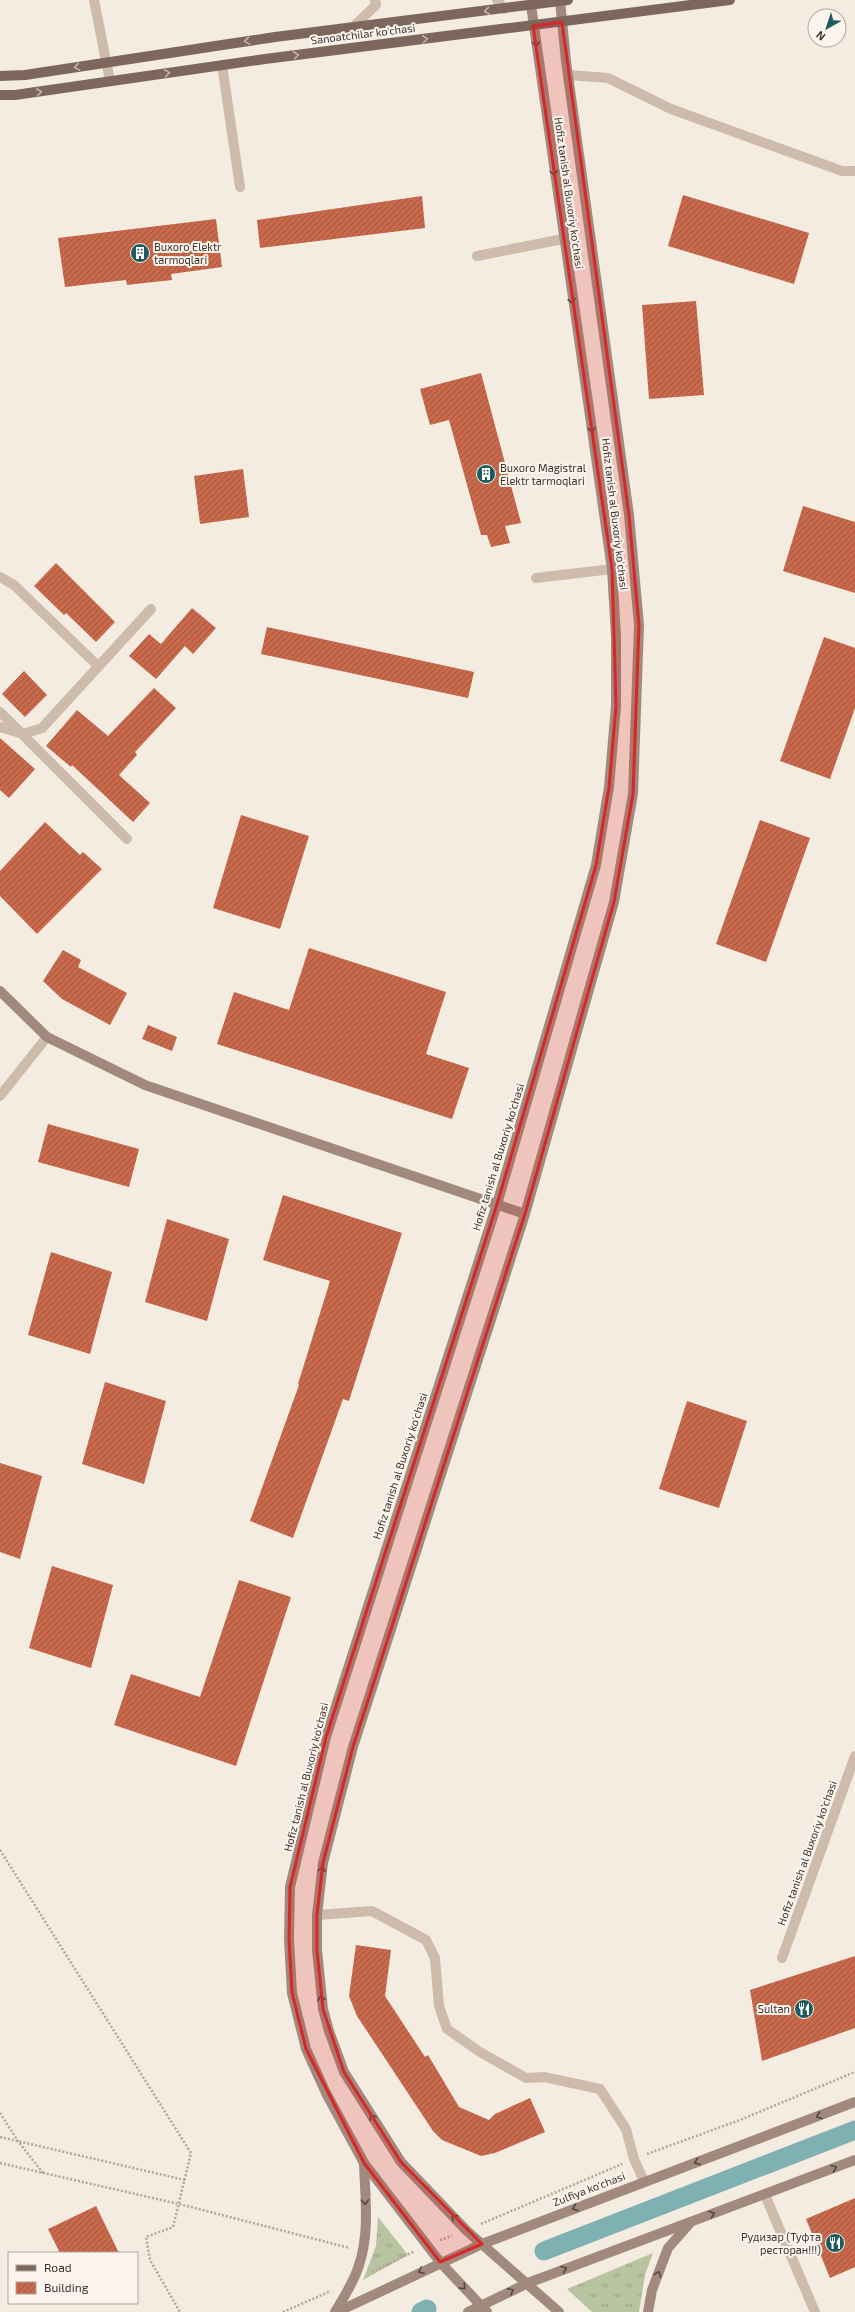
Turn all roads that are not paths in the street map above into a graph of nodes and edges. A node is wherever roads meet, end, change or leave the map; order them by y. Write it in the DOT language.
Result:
graph roads {
  1 [pos="94,0"];
  2 [pos="497,0"];
  3 [pos="564,0"];
  4 [pos="730,0"];
  5 [pos="377,2"];
  6 [pos="531,5"];
  7 [pos="504,9"];
  8 [pos="562,22"];
  9 [pos="533,26"];
  10 [pos="353,27"];
  11 [pos="105,63"];
  12 [pos="222,65"];
  13 [pos="568,75"];
  14 [pos="0,76"];
  15 [pos="110,81"];
  16 [pos="0,94"];
  17 [pos="855,171"];
  18 [pos="240,187"];
  19 [pos="563,239"];
  20 [pos="477,256"];
  21 [pos="612,569"];
  22 [pos="0,577"];
  23 [pos="536,578"];
  24 [pos="150,609"];
  25 [pos="98,666"];
  26 [pos="0,712"];
  27 [pos="0,727"];
  28 [pos="23,734"];
  29 [pos="127,839"];
  30 [pos="0,991"];
  31 [pos="47,1037"];
  32 [pos="0,1096"];
  33 [pos="497,1204"];
  34 [pos="525,1214"];
  35 [pos="855,1756"];
  36 [pos="317,1915"];
  37 [pos="782,1958"];
  38 [pos="855,2102"];
  39 [pos="855,2160"];
  40 [pos="364,2163"];
  41 [pos="644,2181"];
  42 [pos="765,2195"];
  43 [pos="692,2221"];
  44 [pos="482,2244"];
  45 [pos="440,2262"];
  46 [pos="528,2283"];
  47 [pos="484,2309"];
  48 [pos="336,2312"];
  49 [pos="468,2312"];
  50 [pos="559,2312"];
  51 [pos="648,2312"];
  52 [pos="815,2312"];
  1 -- 11 [label="street"];
  2 -- 7 [label="street"];
  3 -- 6 [label="main road, Sanoatchilar ko'chasi"];
  3 -- 8 [label="main road, Hofiz tanish al Buxoriy ko'chasi"];
  4 -- 8 [label="main road, Sanoatchilar ko'chasi"];
  5 -- 10 [label="street"];
  6 -- 7 [label="main road, Sanoatchilar ko'chasi"];
  6 -- 9 [label="main road, Hofiz tanish al Buxoriy ko'chasi"];
  7 -- 10 [label="main road, Sanoatchilar ko'chasi, one-way"];
  8 -- 9 [label="main road, Sanoatchilar ko'chasi"];
  8 -- 13 [label="main road, Hofiz tanish al Buxoriy ko'chasi"];
  12 -- 9 [label="main road, Sanoatchilar ko'chasi, one-way"];
  9 -- 19 [label="main road, Hofiz tanish al Buxoriy ko'chasi, one-way"];
  10 -- 11 [label="main road, Sanoatchilar ko'chasi, one-way"];
  11 -- 14 [label="main road, Sanoatchilar ko'chasi, one-way"];
  11 -- 15 [label="street"];
  15 -- 12 [label="main road, Sanoatchilar ko'chasi, one-way"];
  12 -- 18 [label="street"];
  13 -- 17 [label="street"];
  13 -- 34 [label="main road, Hofiz tanish al Buxoriy ko'chasi"];
  16 -- 15 [label="main road, Sanoatchilar ko'chasi, one-way"];
  19 -- 20 [label="street"];
  19 -- 21 [label="main road, Hofiz tanish al Buxoriy ko'chasi, one-way"];
  21 -- 23 [label="street"];
  21 -- 33 [label="main road, Hofiz tanish al Buxoriy ko'chasi"];
  22 -- 25 [label="street"];
  24 -- 25 [label="street"];
  25 -- 28 [label="street"];
  26 -- 28 [label="street"];
  27 -- 28 [label="street"];
  28 -- 29 [label="street"];
  30 -- 31 [label="main road"];
  31 -- 32 [label="street"];
  31 -- 33 [label="main road"];
  33 -- 34 [label="main road"];
  33 -- 40 [label="main road, Hofiz tanish al Buxoriy ko'chasi"];
  36 -- 34 [label="main road, Hofiz tanish al Buxoriy ko'chasi, one-way"];
  35 -- 37 [label="street, Hofiz tanish al Buxoriy ko'chasi"];
  36 -- 41 [label="street"];
  44 -- 36 [label="main road, Hofiz tanish al Buxoriy ko'chasi, one-way"];
  38 -- 41 [label="main road, Zulfiya ko'chasi, one-way"];
  42 -- 39 [label="main road, one-way"];
  40 -- 45 [label="main road, Hofiz tanish al Buxoriy ko'chasi"];
  40 -- 48 [label="main road, one-way"];
  41 -- 44 [label="main road, Zulfiya ko'chasi, one-way"];
  43 -- 42 [label="main road, one-way"];
  42 -- 52 [label="street"];
  46 -- 43 [label="main road, one-way"];
  51 -- 43 [label="main road, one-way"];
  44 -- 45 [label="main road, Zulfiya ko'chasi"];
  44 -- 46 [label="main road, Hofiz tanish al Buxoriy ko'chasi"];
  45 -- 47 [label="main road, Hofiz tanish al Buxoriy ko'chasi, one-way"];
  45 -- 48 [label="main road, Zulfiya ko'chasi, one-way"];
  47 -- 46 [label="main road, one-way"];
  46 -- 50 [label="main road, Hofiz tanish al Buxoriy ko'chasi"];
  47 -- 49 [label="main road"];
}
